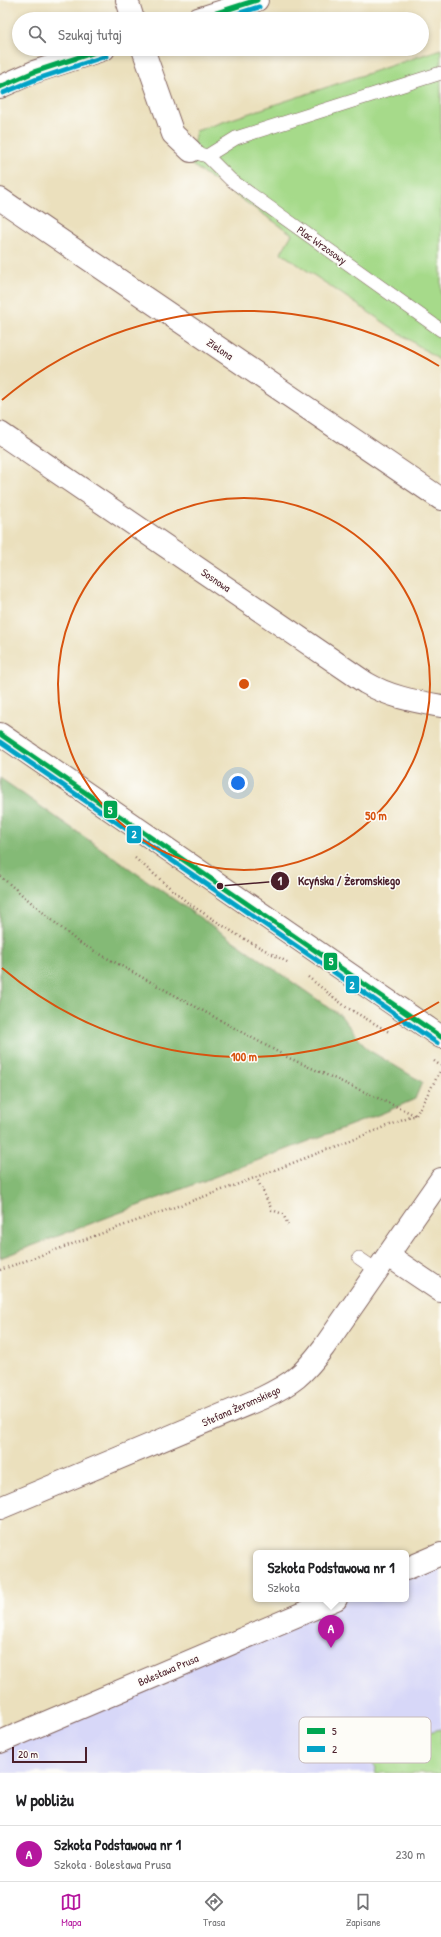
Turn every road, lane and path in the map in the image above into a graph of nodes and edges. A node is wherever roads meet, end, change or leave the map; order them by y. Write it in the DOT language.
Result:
graph roads {
  1 [pos="127,0"];
  2 [pos="257,0"];
  3 [pos="131,12"];
  4 [pos="220,12"];
  5 [pos="83,56"];
  6 [pos="145,56"];
  7 [pos="441,74"];
  8 [pos="0,87"];
  9 [pos="199,153"];
  10 [pos="0,199"];
  11 [pos="441,330"];
  12 [pos="0,433"];
  13 [pos="441,499"];
  14 [pos="441,706"];
  15 [pos="0,734"];
  16 [pos="132,855"];
  17 [pos="0,876"];
  18 [pos="295,967"];
  19 [pos="305,974"];
  20 [pos="395,1035"];
  21 [pos="441,1037"];
  22 [pos="430,1058"];
  23 [pos="441,1066"];
  24 [pos="441,1070"];
  25 [pos="416,1115"];
  26 [pos="256,1177"];
  27 [pos="441,1179"];
  28 [pos="288,1225"];
  29 [pos="359,1258"];
  30 [pos="383,1264"];
  31 [pos="0,1270"];
  32 [pos="441,1291"];
  33 [pos="0,1508"];
  34 [pos="441,1554"];
  35 [pos="409,1568"];
  36 [pos="329,1602"];
  37 [pos="0,1742"];
  1 -- 3 [label="street"];
  2 -- 4 [label="street"];
  5 -- 8 [label="street"];
  6 -- 9 [label="street"];
  7 -- 9 [label="lane"];
  9 -- 11 [label="lane, Plac Wrzosowy"];
  10 -- 13 [label="street, Zielona"];
  12 -- 14 [label="street, Sosnowa"];
  15 -- 21 [label="street"];
  16 -- 18 [label="path"];
  17 -- 25 [label="path"];
  19 -- 20 [label="path"];
  22 -- 23 [label="path"];
  24 -- 25 [label="path"];
  25 -- 26 [label="path"];
  26 -- 28 [label="path"];
  26 -- 31 [label="path"];
  27 -- 30 [label="street, Stefana Żeromskiego"];
  29 -- 30 [label="lane"];
  30 -- 32 [label="street"];
  30 -- 33 [label="street, Stefana Żeromskiego"];
  34 -- 35 [label="street"];
  36 -- 37 [label="street, Bolesława Prusa"];
}
